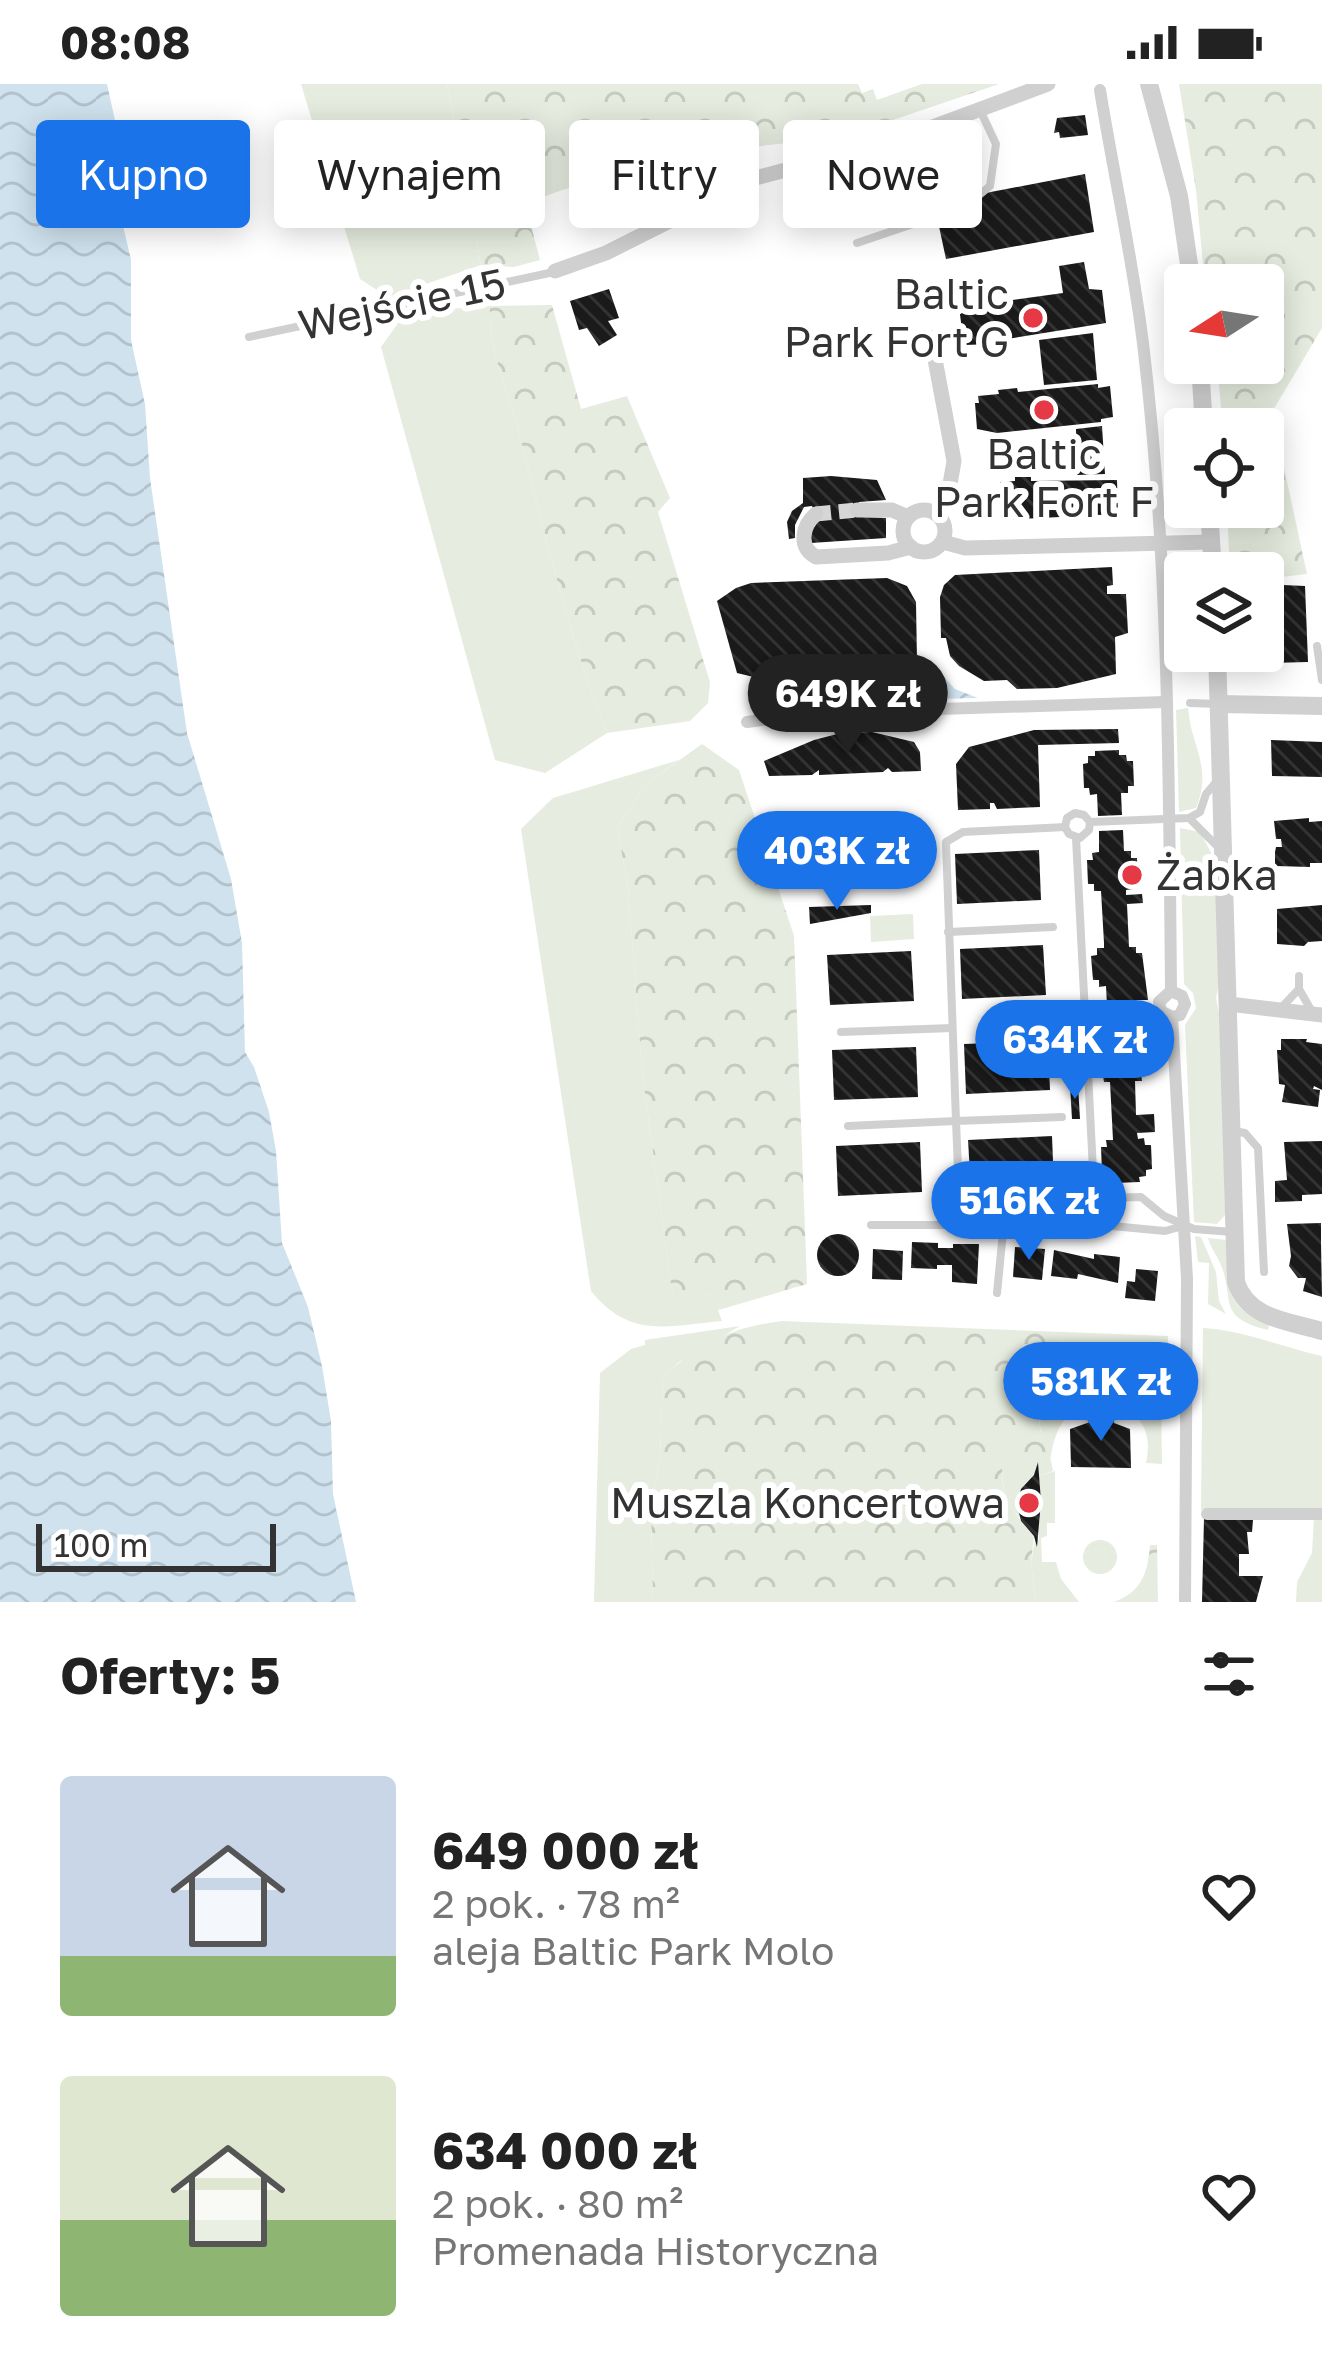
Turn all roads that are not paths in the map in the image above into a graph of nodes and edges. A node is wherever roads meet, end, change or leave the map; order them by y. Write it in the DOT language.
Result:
graph roads {
  1 [pos="1048,84"];
  2 [pos="1149,84"];
  3 [pos="1100,90"];
  4 [pos="980,109"];
  5 [pos="857,243"];
  6 [pos="1189,264"];
  7 [pos="555,271"];
  8 [pos="249,337"];
  9 [pos="932,338"];
  10 [pos="857,509"];
  11 [pos="935,513"];
  12 [pos="816,514"];
  13 [pos="908,518"];
  14 [pos="1210,528"];
  15 [pos="943,542"];
  16 [pos="1211,542"];
  17 [pos="1158,543"];
  18 [pos="911,547"];
  19 [pos="1212,552"];
  20 [pos="1317,646"];
  21 [pos="1218,672"];
  22 [pos="1322,680"];
  23 [pos="1165,702"];
  24 [pos="1190,703"];
  25 [pos="1219,704"];
  26 [pos="1322,706"];
  27 [pos="747,722"];
  28 [pos="1220,778"];
  29 [pos="1189,818"];
  30 [pos="1169,819"];
  31 [pos="1090,822"];
  32 [pos="1065,827"];
  33 [pos="1076,838"];
  34 [pos="1223,851"];
  35 [pos="1053,927"];
  36 [pos="947,932"];
  37 [pos="1299,976"];
  38 [pos="1299,989"];
  39 [pos="1229,1004"];
  40 [pos="1280,1009"];
  41 [pos="1318,1014"];
  42 [pos="952,1028"];
  43 [pos="841,1032"];
  44 [pos="1062,1117"];
  45 [pos="956,1121"];
  46 [pos="848,1126"];
  47 [pos="1232,1131"];
  48 [pos="959,1193"];
  49 [pos="1004,1222"];
  50 [pos="1235,1224"];
  51 [pos="872,1225"];
  52 [pos="1185,1226"];
  53 [pos="1262,1227"];
  54 [pos="1264,1272"];
  55 [pos="997,1294"];
  56 [pos="1322,1330"];
  57 [pos="1207,1514"];
  58 [pos="1322,1514"];
  59 [pos="1185,1602"];
  1 -- 4 [label="street"];
  2 -- 6 [label="street"];
  3 -- 17 [label="street"];
  4 -- 5 [label="lane"];
  4 -- 7 [label="street"];
  7 -- 8 [label="lane, Wejście 15"];
  9 -- 11 [label="street"];
  10 -- 13 [label="street"];
  11 -- 13 [label="street"];
  11 -- 15 [label="street"];
  12 -- 18 [label="street"];
  13 -- 18 [label="street"];
  14 -- 16 [label="street"];
  15 -- 17 [label="street"];
  15 -- 18 [label="street"];
  16 -- 17 [label="street"];
  16 -- 19 [label="street"];
  17 -- 23 [label="street"];
  20 -- 22 [label="lane"];
  21 -- 25 [label="street"];
  23 -- 27 [label="street"];
  23 -- 30 [label="street"];
  24 -- 25 [label="lane"];
  25 -- 26 [label="street"];
  25 -- 28 [label="street"];
  28 -- 29 [label="lane"];
  28 -- 34 [label="street"];
  29 -- 30 [label="lane"];
  29 -- 34 [label="lane"];
  30 -- 31 [label="lane"];
  30 -- 52 [label="street"];
  31 -- 32 [label="lane"];
  31 -- 33 [label="lane"];
  32 -- 33 [label="lane"];
  32 -- 36 [label="lane"];
  33 -- 52 [label="lane"];
  34 -- 39 [label="street"];
  35 -- 36 [label="lane"];
  36 -- 42 [label="lane"];
  37 -- 38 [label="lane"];
  38 -- 40 [label="lane"];
  38 -- 41 [label="lane"];
  39 -- 40 [label="street"];
  39 -- 47 [label="street"];
  40 -- 41 [label="street"];
  42 -- 43 [label="lane"];
  42 -- 45 [label="lane"];
  44 -- 45 [label="lane"];
  45 -- 46 [label="lane"];
  45 -- 48 [label="lane"];
  47 -- 50 [label="street"];
  47 -- 53 [label="lane"];
  49 -- 51 [label="lane"];
  49 -- 52 [label="lane"];
  49 -- 55 [label="lane"];
  50 -- 52 [label="lane"];
  50 -- 53 [label="lane"];
  50 -- 56 [label="street"];
  52 -- 59 [label="street"];
  53 -- 54 [label="lane"];
  57 -- 58 [label="street"];
}
